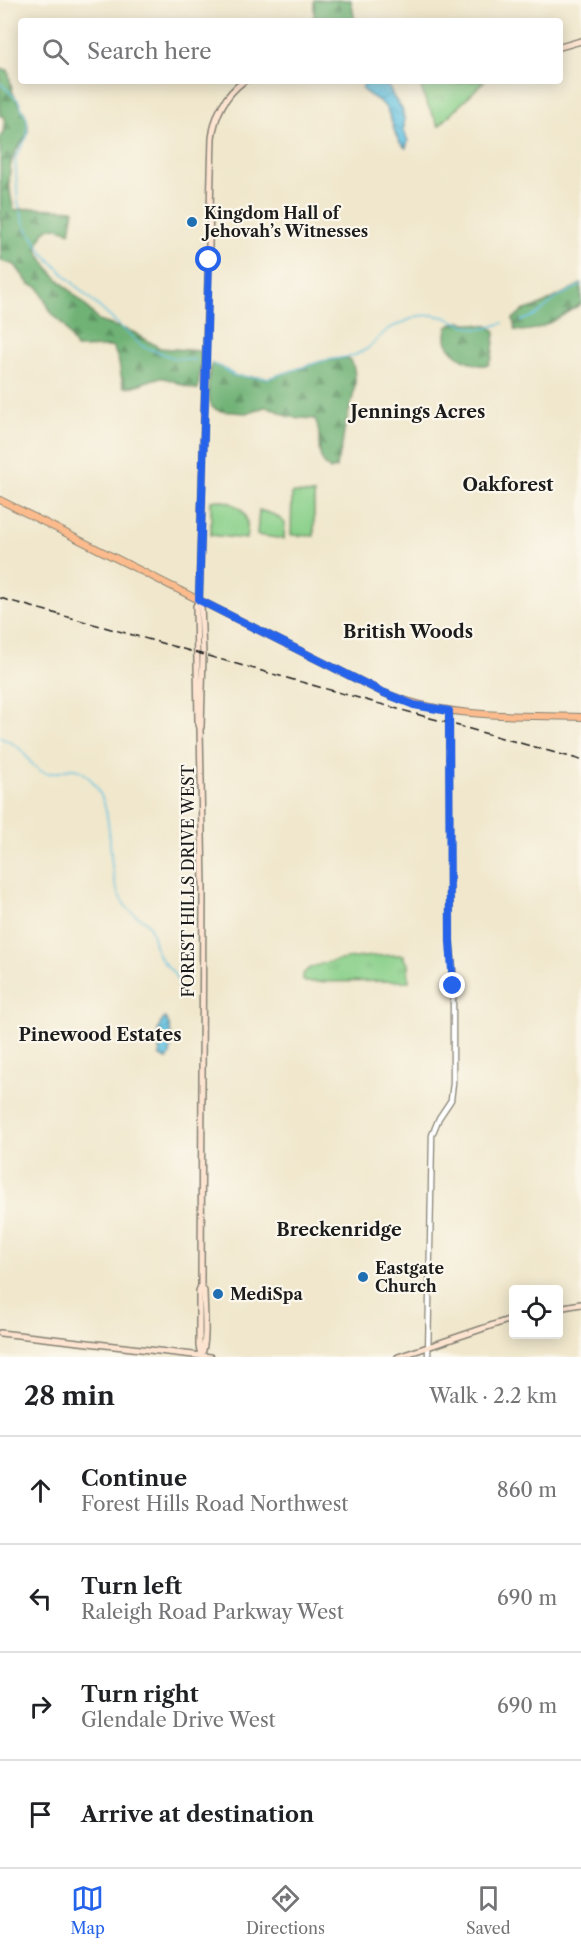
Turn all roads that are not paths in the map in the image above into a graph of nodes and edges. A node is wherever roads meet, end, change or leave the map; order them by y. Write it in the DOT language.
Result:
graph roads {
  1 [pos="581,41"];
  2 [pos="563,46"];
  3 [pos="240,84"];
  4 [pos="0,500"];
  5 [pos="199,600"];
  6 [pos="449,711"];
  7 [pos="581,717"];
  8 [pos="581,1304"];
  9 [pos="563,1307"];
  10 [pos="509,1319"];
  11 [pos="0,1333"];
  12 [pos="428,1347"];
  13 [pos="201,1357"];
  14 [pos="211,1357"];
  15 [pos="398,1357"];
  16 [pos="428,1357"];
  1 -- 2 [label="main road"];
  3 -- 5 [label="main road, FOREST HILLS DRIVE WEST"];
  4 -- 5 [label="main road"];
  5 -- 6 [label="main road"];
  5 -- 13 [label="main road, FOREST HILLS DRIVE WEST"];
  6 -- 7 [label="main road"];
  6 -- 12 [label="street"];
  8 -- 9 [label="main road"];
  10 -- 12 [label="main road"];
  11 -- 13 [label="main road"];
  12 -- 15 [label="main road"];
  12 -- 16 [label="street"];
  13 -- 14 [label="main road"];
}
